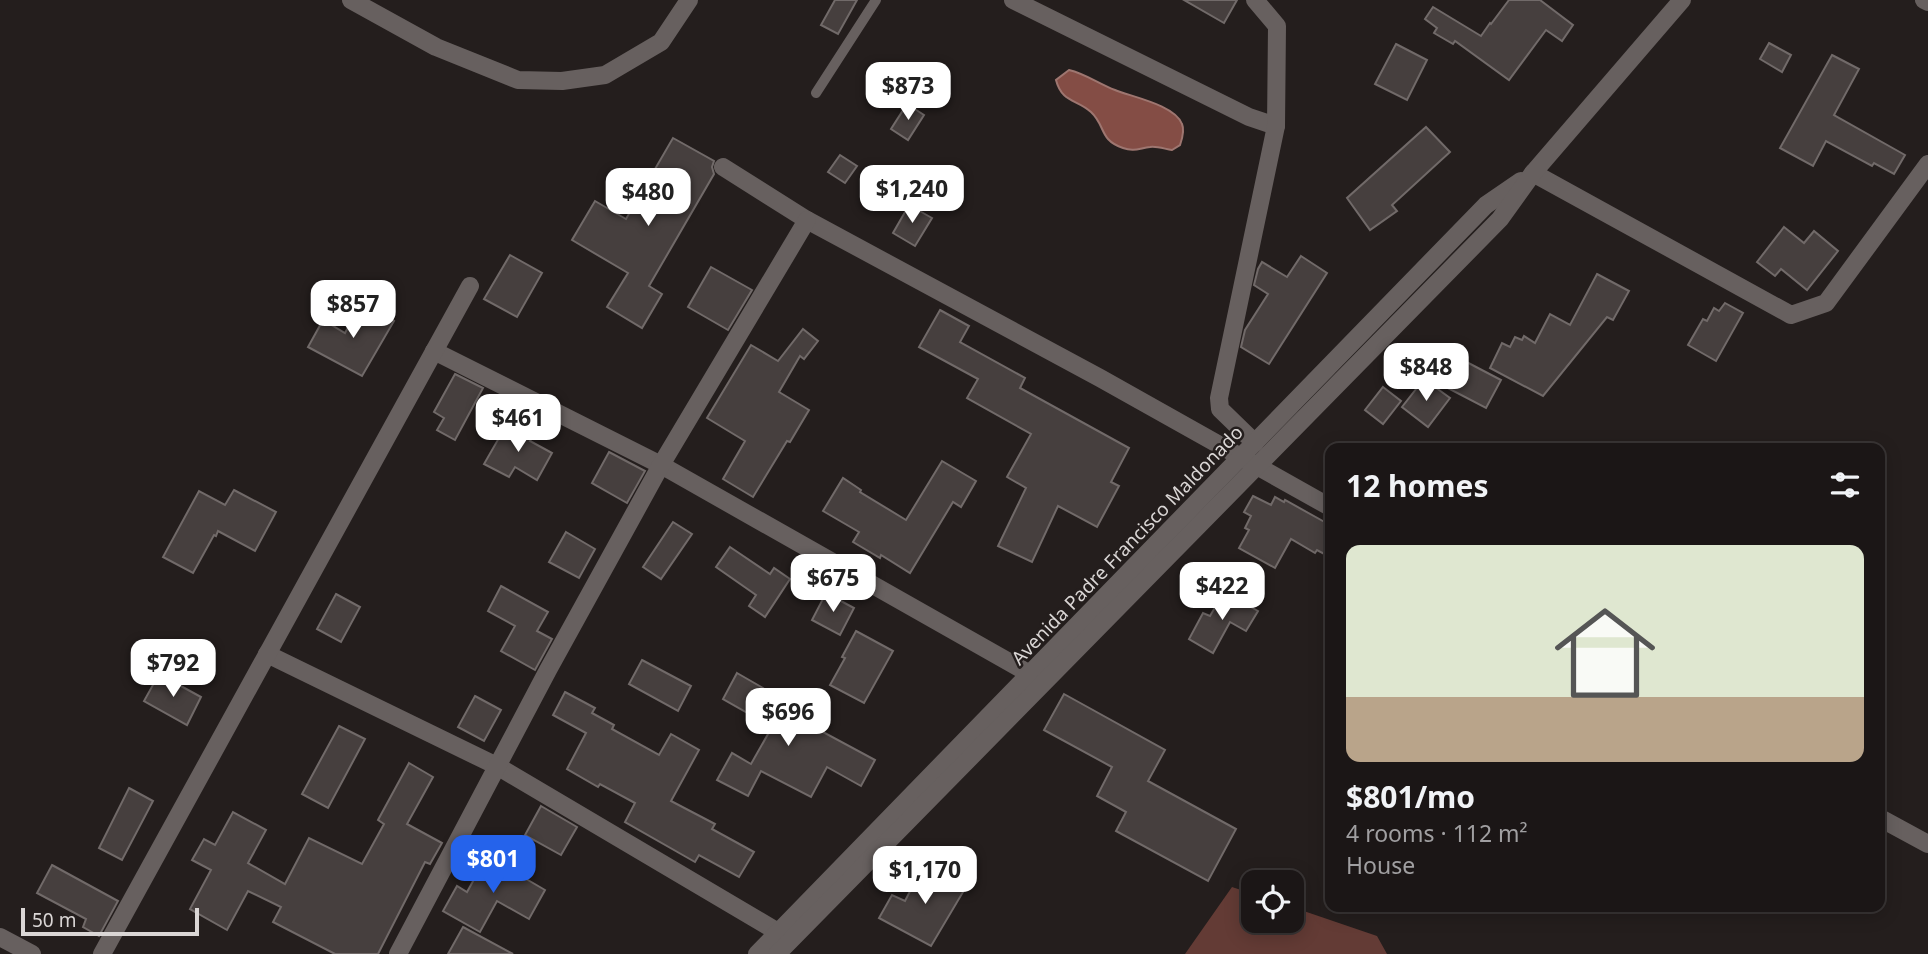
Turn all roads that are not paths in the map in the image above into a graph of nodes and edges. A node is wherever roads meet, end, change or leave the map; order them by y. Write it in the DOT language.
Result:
graph roads {
  1 [pos="351,0"];
  2 [pos="689,0"];
  3 [pos="876,0"];
  4 [pos="1013,0"];
  5 [pos="1255,0"];
  6 [pos="1682,0"];
  7 [pos="816,93"];
  8 [pos="1276,126"];
  9 [pos="1928,164"];
  10 [pos="723,167"];
  11 [pos="1533,173"];
  12 [pos="807,220"];
  13 [pos="470,286"];
  14 [pos="434,351"];
  15 [pos="1255,443"];
  16 [pos="1248,462"];
  17 [pos="661,465"];
  18 [pos="1325,503"];
  19 [pos="267,654"];
  20 [pos="1030,674"];
  21 [pos="497,766"];
  22 [pos="1885,821"];
  23 [pos="1928,844"];
  24 [pos="778,932"];
  25 [pos="0,937"];
  26 [pos="32,954"];
  27 [pos="102,954"];
  28 [pos="398,954"];
  29 [pos="757,954"];
  30 [pos="777,954"];
  1 -- 2 [label="street"];
  3 -- 7 [label="lane"];
  4 -- 8 [label="street"];
  5 -- 8 [label="street"];
  6 -- 11 [label="street, Avenida Padre Francisco Maldonado"];
  8 -- 15 [label="street"];
  9 -- 11 [label="street"];
  10 -- 12 [label="street"];
  11 -- 15 [label="street, Avenida Padre Francisco Maldonado"];
  11 -- 16 [label="street, Avenida Padre Francisco Maldonado"];
  12 -- 16 [label="street"];
  12 -- 17 [label="street"];
  13 -- 14 [label="street"];
  14 -- 17 [label="street"];
  14 -- 19 [label="street"];
  15 -- 16 [label="street, Avenida Padre Francisco Maldonado"];
  16 -- 18 [label="street"];
  16 -- 20 [label="street, Avenida Padre Francisco Maldonado"];
  16 -- 30 [label="street, Avenida Padre Francisco Maldonado"];
  17 -- 20 [label="street"];
  17 -- 21 [label="street"];
  19 -- 21 [label="street"];
  19 -- 27 [label="street"];
  20 -- 24 [label="street, Avenida Padre Francisco Maldonado"];
  21 -- 24 [label="street"];
  21 -- 28 [label="street"];
  22 -- 23 [label="street"];
  24 -- 29 [label="street, Avenida Padre Francisco Maldonado"];
  25 -- 26 [label="street"];
}
